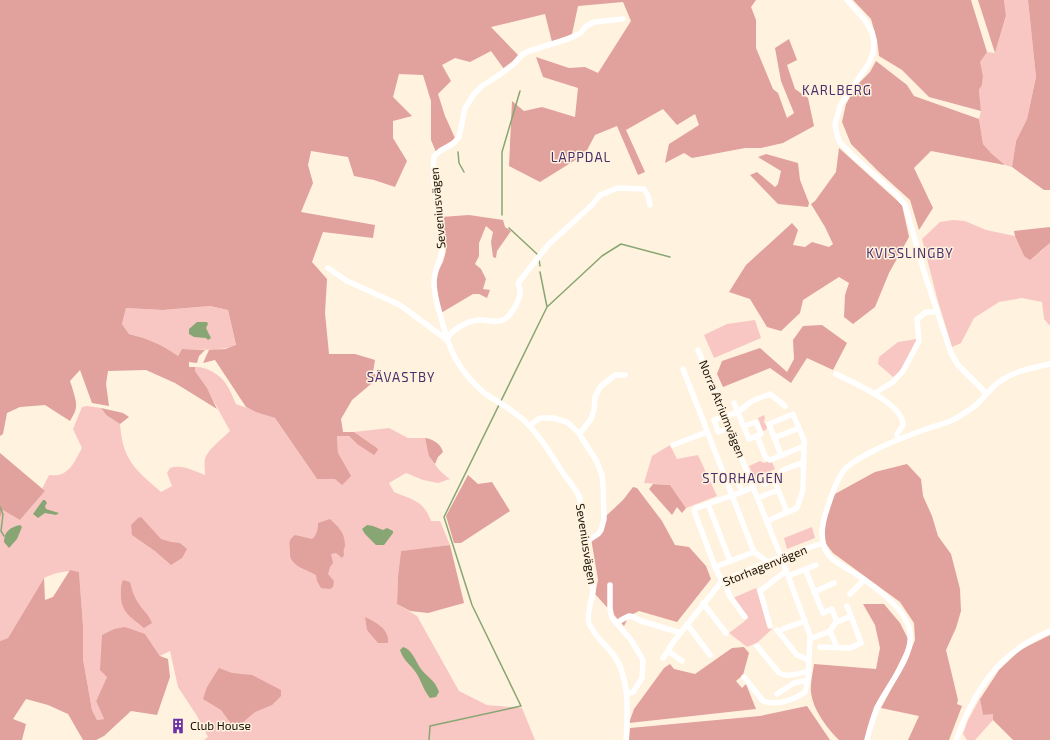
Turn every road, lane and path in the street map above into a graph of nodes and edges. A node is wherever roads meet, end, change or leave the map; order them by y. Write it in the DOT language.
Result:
graph roads {
  1 [pos="847,0"];
  2 [pos="623,19"];
  3 [pos="650,205"];
  4 [pos="328,268"];
  5 [pos="938,312"];
  6 [pos="446,339"];
  7 [pos="698,350"];
  8 [pos="1050,364"];
  9 [pos="683,369"];
  10 [pos="836,374"];
  11 [pos="625,375"];
  12 [pos="875,393"];
  13 [pos="986,393"];
  14 [pos="734,404"];
  15 [pos="785,406"];
  16 [pos="738,412"];
  17 [pos="725,415"];
  18 [pos="714,420"];
  19 [pos="704,423"];
  20 [pos="529,426"];
  21 [pos="744,426"];
  22 [pos="730,428"];
  23 [pos="799,428"];
  24 [pos="771,430"];
  25 [pos="578,432"];
  26 [pos="719,432"];
  27 [pos="708,434"];
  28 [pos="759,435"];
  29 [pos="774,438"];
  30 [pos="898,439"];
  31 [pos="673,445"];
  32 [pos="804,446"];
  33 [pos="781,455"];
  34 [pos="804,462"];
  35 [pos="748,475"];
  36 [pos="774,480"];
  37 [pos="764,484"];
  38 [pos="753,487"];
  39 [pos="778,490"];
  40 [pos="742,492"];
  41 [pos="732,495"];
  42 [pos="758,498"];
  43 [pos="708,504"];
  44 [pos="787,512"];
  45 [pos="767,521"];
  46 [pos="586,542"];
  47 [pos="823,543"];
  48 [pos="754,552"];
  49 [pos="781,557"];
  50 [pos="730,561"];
  51 [pos="768,562"];
  52 [pos="816,565"];
  53 [pos="715,567"];
  54 [pos="805,569"];
  55 [pos="787,573"];
  56 [pos="723,580"];
  57 [pos="864,580"];
  58 [pos="834,583"];
  59 [pos="610,585"];
  60 [pos="814,592"];
  61 [pos="850,594"];
  62 [pos="703,603"];
  63 [pos="847,606"];
  64 [pos="851,616"];
  65 [pos="745,617"];
  66 [pos="837,620"];
  67 [pos="805,621"];
  68 [pos="617,624"];
  69 [pos="688,624"];
  70 [pos="770,626"];
  71 [pos="830,631"];
  72 [pos="1050,631"];
  73 [pos="681,633"];
  74 [pos="726,633"];
  75 [pos="810,639"];
  76 [pos="757,646"];
  77 [pos="820,647"];
  78 [pos="837,647"];
  79 [pos="668,651"];
  80 [pos="710,655"];
  81 [pos="663,658"];
  82 [pos="809,660"];
  83 [pos="682,661"];
  84 [pos="808,671"];
  85 [pos="744,677"];
  86 [pos="808,680"];
  87 [pos="627,694"];
  88 [pos="778,694"];
  89 [pos="626,740"];
  90 [pos="867,740"];
  91 [pos="957,740"];
  1 -- 5 [label="street"];
  2 -- 6 [label="street, Seveniusvägen"];
  3 -- 6 [label="street"];
  4 -- 6 [label="street, Seveniusvägen"];
  5 -- 12 [label="street"];
  5 -- 13 [label="street"];
  6 -- 20 [label="street, Seveniusvägen"];
  7 -- 17 [label="street, Norra Atriumvägen"];
  8 -- 13 [label="street"];
  9 -- 19 [label="street"];
  10 -- 12 [label="street"];
  11 -- 25 [label="street"];
  12 -- 30 [label="street"];
  13 -- 30 [label="street"];
  14 -- 16 [label="street"];
  15 -- 16 [label="street"];
  16 -- 17 [label="street"];
  16 -- 21 [label="street"];
  17 -- 18 [label="street"];
  17 -- 22 [label="street, Norra Atriumvägen"];
  18 -- 19 [label="street"];
  18 -- 26 [label="street"];
  19 -- 27 [label="street"];
  20 -- 25 [label="street"];
  20 -- 46 [label="street, Seveniusvägen"];
  21 -- 28 [label="street"];
  21 -- 28 [label="street"];
  22 -- 26 [label="street"];
  22 -- 35 [label="street, Norra Atriumvägen"];
  23 -- 24 [label="street"];
  23 -- 29 [label="street"];
  23 -- 32 [label="street"];
  24 -- 28 [label="street"];
  24 -- 29 [label="street"];
  25 -- 46 [label="street"];
  26 -- 27 [label="street"];
  27 -- 31 [label="street"];
  27 -- 41 [label="street"];
  28 -- 33 [label="street"];
  29 -- 33 [label="street"];
  30 -- 47 [label="street"];
  32 -- 33 [label="street"];
  32 -- 34 [label="street"];
  34 -- 36 [label="street"];
  34 -- 44 [label="street"];
  35 -- 38 [label="street, Norra Atriumvägen"];
  35 -- 40 [label="street"];
  36 -- 37 [label="street"];
  36 -- 39 [label="street"];
  38 -- 40 [label="street"];
  38 -- 42 [label="street, Norra Atriumvägen"];
  39 -- 42 [label="street"];
  39 -- 44 [label="street"];
  40 -- 41 [label="street"];
  41 -- 43 [label="street"];
  41 -- 48 [label="street"];
  42 -- 45 [label="street, Norra Atriumvägen"];
  43 -- 50 [label="street"];
  43 -- 53 [label="street"];
  44 -- 45 [label="street"];
  45 -- 49 [label="street, Norra Atriumvägen"];
  46 -- 87 [label="street, Seveniusvägen"];
  47 -- 49 [label="street, Storhagenvägen"];
  47 -- 57 [label="street"];
  48 -- 50 [label="street"];
  48 -- 51 [label="street"];
  49 -- 51 [label="street, Storhagenvägen"];
  49 -- 55 [label="street, Norra Atriumvägen"];
  50 -- 53 [label="street"];
  51 -- 56 [label="street, Storhagenvägen"];
  52 -- 54 [label="street"];
  53 -- 56 [label="street"];
  54 -- 55 [label="street"];
  54 -- 60 [label="street"];
  55 -- 67 [label="street, Norra Atriumvägen"];
  55 -- 70 [label="street"];
  56 -- 62 [label="street, Storhagenvägen"];
  56 -- 65 [label="street"];
  57 -- 61 [label="street"];
  57 -- 90 [label="street"];
  58 -- 60 [label="street"];
  59 -- 68 [label="street"];
  60 -- 66 [label="street"];
  62 -- 69 [label="street, Storhagenvägen"];
  62 -- 74 [label="street"];
  63 -- 64 [label="street"];
  64 -- 66 [label="street"];
  64 -- 78 [label="street"];
  66 -- 71 [label="street"];
  67 -- 75 [label="street, Norra Atriumvägen"];
  67 -- 82 [label="street"];
  68 -- 73 [label="street"];
  68 -- 87 [label="street"];
  69 -- 73 [label="street, Storhagenvägen"];
  69 -- 80 [label="street"];
  71 -- 75 [label="street"];
  71 -- 78 [label="street"];
  72 -- 91 [label="street"];
  73 -- 79 [label="street, Storhagenvägen"];
  75 -- 82 [label="street, Norra Atriumvägen"];
  76 -- 84 [label="street"];
  77 -- 78 [label="street"];
  79 -- 81 [label="street, Storhagenvägen"];
  79 -- 83 [label="street"];
  82 -- 84 [label="street, Norra Atriumvägen"];
  84 -- 86 [label="street, Norra Atriumvägen"];
  85 -- 86 [label="street"];
  86 -- 88 [label="street"];
  87 -- 89 [label="street, Seveniusvägen"];
}
